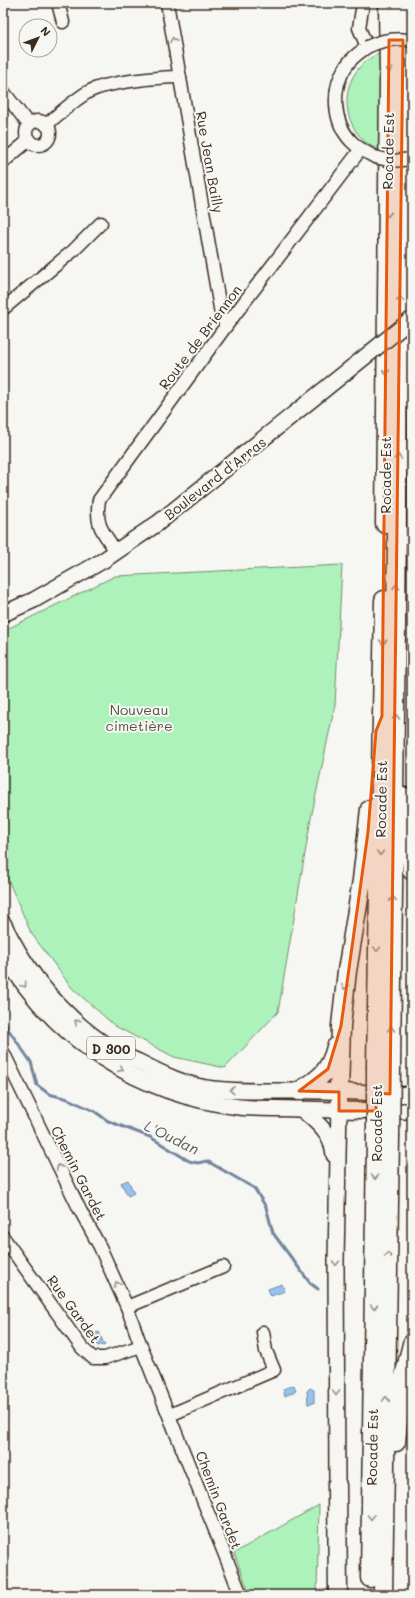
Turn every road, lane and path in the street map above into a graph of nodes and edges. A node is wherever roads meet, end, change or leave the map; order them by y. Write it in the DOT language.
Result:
graph roads {
  1 [pos="58,3"];
  2 [pos="167,3"];
  3 [pos="363,3"];
  4 [pos="388,3"];
  5 [pos="403,3"];
  6 [pos="63,22"];
  7 [pos="412,41"];
  8 [pos="367,46"];
  9 [pos="180,77"];
  10 [pos="3,92"];
  11 [pos="28,125"];
  12 [pos="46,125"];
  13 [pos="29,140"];
  14 [pos="360,149"];
  15 [pos="412,159"];
  16 [pos="3,162"];
  17 [pos="101,223"];
  18 [pos="3,309"];
  19 [pos="412,319"];
  20 [pos="226,326"];
  21 [pos="116,551"];
  22 [pos="3,614"];
  23 [pos="382,716"];
  24 [pos="395,756"];
  25 [pos="412,871"];
  26 [pos="3,923"];
  27 [pos="3,952"];
  28 [pos="341,1026"];
  29 [pos="3,1052"];
  30 [pos="383,1067"];
  31 [pos="299,1091"];
  32 [pos="339,1092"];
  33 [pos="412,1095"];
  34 [pos="301,1109"];
  35 [pos="339,1111"];
  36 [pos="412,1111"];
  37 [pos="337,1224"];
  38 [pos="3,1237"];
  39 [pos="223,1267"];
  40 [pos="127,1307"];
  41 [pos="264,1332"];
  42 [pos="412,1344"];
  43 [pos="141,1346"];
  44 [pos="170,1415"];
  45 [pos="385,1438"];
  46 [pos="383,1476"];
  47 [pos="337,1485"];
  48 [pos="241,1595"];
  49 [pos="332,1595"];
  50 [pos="338,1595"];
  51 [pos="370,1595"];
  52 [pos="383,1595"];
  1 -- 6 [label="street"];
  9 -- 2 [label="street, Rue Jean Bailly, one-way"];
  3 -- 8 [label="street"];
  4 -- 23 [label="highway, Rocade Est, one-way"];
  24 -- 5 [label="highway, Rocade Est, one-way"];
  7 -- 8 [label="street, bridge"];
  8 -- 14 [label="street"];
  9 -- 12 [label="street"];
  9 -- 20 [label="street, Rue Jean Bailly"];
  10 -- 11 [label="street"];
  11 -- 12 [label="street"];
  11 -- 13 [label="street"];
  12 -- 13 [label="street"];
  13 -- 16 [label="street"];
  14 -- 15 [label="street, bridge"];
  14 -- 20 [label="street, Route de Briennon"];
  17 -- 18 [label="street"];
  19 -- 21 [label="main road, Boulevard d'Arras, bridge"];
  20 -- 21 [label="street, Route de Briennon"];
  21 -- 22 [label="main road, Boulevard d'Arras"];
  23 -- 28 [label="highway, one-way"];
  23 -- 30 [label="highway, Rocade Est, one-way"];
  24 -- 25 [label="highway"];
  30 -- 24 [label="highway, Rocade Est, one-way"];
  31 -- 26 [label="main road, D 300, one-way"];
  27 -- 34 [label="main road, D 300, one-way"];
  28 -- 31 [label="highway"];
  28 -- 32 [label="highway"];
  40 -- 29 [label="street, Chemin Gardet, one-way"];
  30 -- 45 [label="highway, Rocade Est, bridge"];
  31 -- 32 [label="main road, D 300"];
  32 -- 33 [label="main road, D 300"];
  32 -- 35 [label="main road"];
  34 -- 35 [label="main road, D 300"];
  34 -- 37 [label="main road"];
  35 -- 36 [label="main road, D 300"];
  35 -- 37 [label="main road"];
  37 -- 47 [label="main road, one-way"];
  38 -- 43 [label="street, Rue Gardet"];
  39 -- 40 [label="street"];
  40 -- 43 [label="street, Chemin Gardet"];
  41 -- 44 [label="street"];
  42 -- 45 [label="highway"];
  43 -- 44 [label="street, Chemin Gardet"];
  44 -- 48 [label="street, Chemin Gardet"];
  45 -- 46 [label="highway, Rocade Est"];
  45 -- 46 [label="highway"];
  46 -- 51 [label="highway, Rocade Est, one-way"];
  46 -- 52 [label="highway, Rocade Est"];
  47 -- 49 [label="street"];
  47 -- 50 [label="highway"];
}
